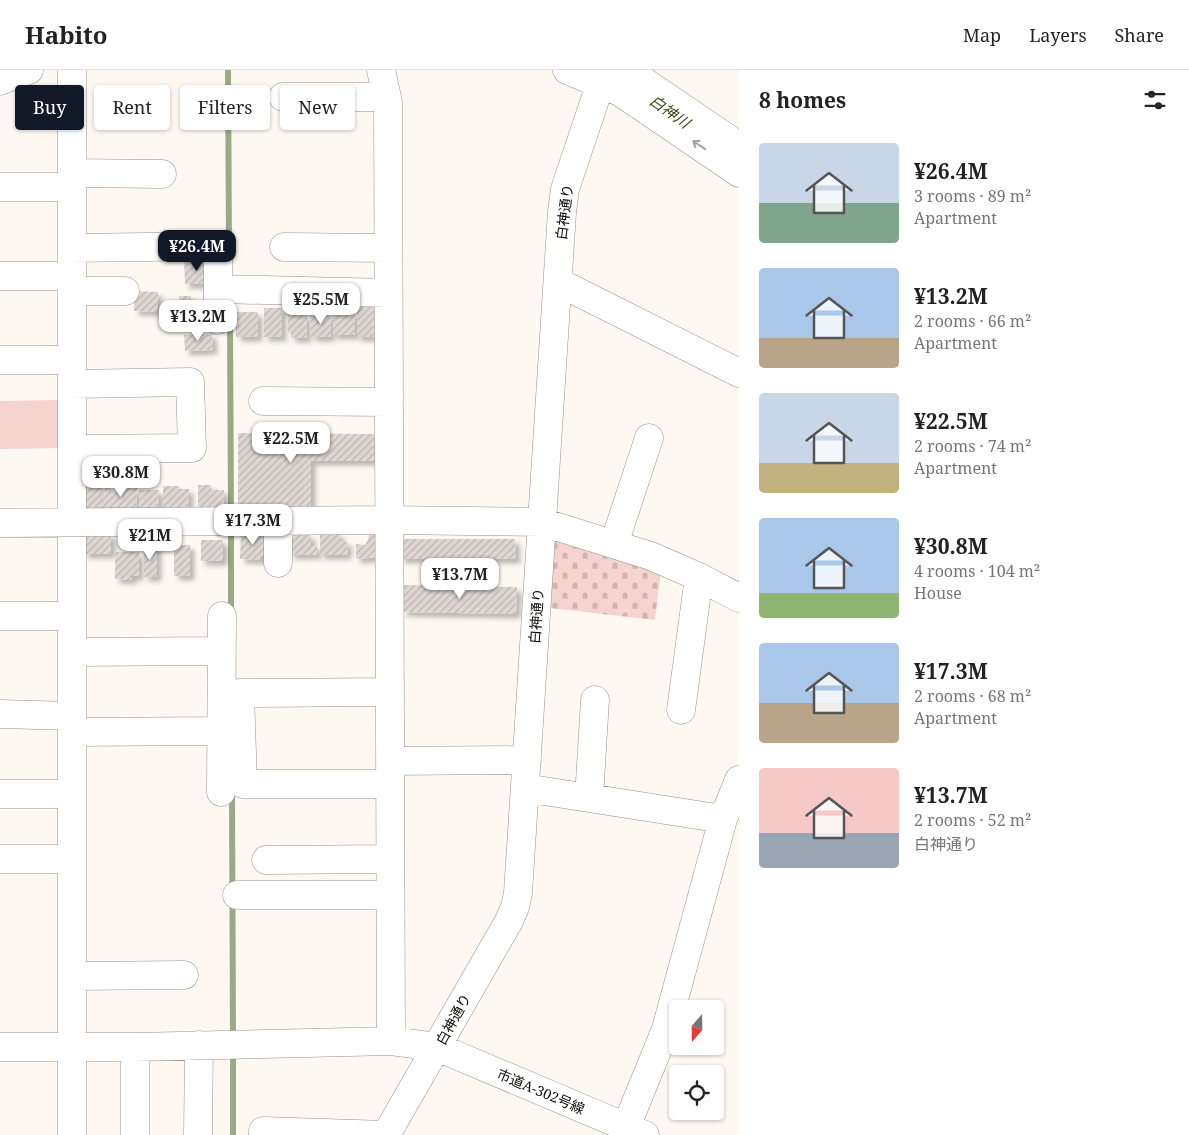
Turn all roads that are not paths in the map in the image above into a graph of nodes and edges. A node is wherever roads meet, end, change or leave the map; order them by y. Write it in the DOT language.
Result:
graph roads {
  1 [pos="29,70"];
  2 [pos="72,70"];
  3 [pos="381,70"];
  4 [pos="567,70"];
  5 [pos="627,70"];
  6 [pos="602,78"];
  7 [pos="0,81"];
  8 [pos="355,96"];
  9 [pos="387,96"];
  10 [pos="737,140"];
  11 [pos="739,173"];
  12 [pos="162,174"];
  13 [pos="72,180"];
  14 [pos="0,187"];
  15 [pos="284,247"];
  16 [pos="72,248"];
  17 [pos="388,248"];
  18 [pos="0,276"];
  19 [pos="558,282"];
  20 [pos="72,284"];
  21 [pos="218,289"];
  22 [pos="125,290"];
  23 [pos="388,293"];
  24 [pos="217,320"];
  25 [pos="0,360"];
  26 [pos="72,372"];
  27 [pos="739,373"];
  28 [pos="262,401"];
  29 [pos="388,402"];
  30 [pos="649,438"];
  31 [pos="72,449"];
  32 [pos="388,520"];
  33 [pos="278,521"];
  34 [pos="72,522"];
  35 [pos="542,522"];
  36 [pos="0,523"];
  37 [pos="614,544"];
  38 [pos="278,563"];
  39 [pos="699,577"];
  40 [pos="739,598"];
  41 [pos="0,616"];
  42 [pos="72,616"];
  43 [pos="222,616"];
  44 [pos="222,651"];
  45 [pos="72,652"];
  46 [pos="389,692"];
  47 [pos="595,700"];
  48 [pos="681,710"];
  49 [pos="0,714"];
  50 [pos="72,724"];
  51 [pos="228,746"];
  52 [pos="527,760"];
  53 [pos="390,773"];
  54 [pos="739,780"];
  55 [pos="526,788"];
  56 [pos="220,792"];
  57 [pos="0,794"];
  58 [pos="72,794"];
  59 [pos="589,798"];
  60 [pos="723,819"];
  61 [pos="0,859"];
  62 [pos="72,859"];
  63 [pos="390,859"];
  64 [pos="266,860"];
  65 [pos="237,895"];
  66 [pos="390,895"];
  67 [pos="184,975"];
  68 [pos="72,976"];
  69 [pos="391,1040"];
  70 [pos="199,1045"];
  71 [pos="72,1046"];
  72 [pos="0,1047"];
  73 [pos="135,1047"];
  74 [pos="437,1047"];
  75 [pos="636,1132"];
  76 [pos="72,1135"];
  77 [pos="135,1135"];
  78 [pos="198,1135"];
  79 [pos="263,1135"];
  80 [pos="386,1135"];
  1 -- 7 [label="street"];
  2 -- 13 [label="street"];
  3 -- 9 [label="street"];
  4 -- 6 [label="street"];
  5 -- 10 [label="street"];
  11 -- 6 [label="street, one-way"];
  6 -- 19 [label="street, 白神通り"];
  8 -- 9 [label="street"];
  9 -- 17 [label="street"];
  12 -- 13 [label="street"];
  13 -- 14 [label="street"];
  13 -- 16 [label="street"];
  15 -- 17 [label="street"];
  16 -- 20 [label="street"];
  16 -- 21 [label="street"];
  17 -- 23 [label="street"];
  18 -- 20 [label="street"];
  19 -- 27 [label="street"];
  19 -- 35 [label="street, 白神通り"];
  20 -- 22 [label="street"];
  20 -- 26 [label="street"];
  21 -- 23 [label="street"];
  21 -- 24 [label="street"];
  23 -- 29 [label="street"];
  25 -- 26 [label="street"];
  26 -- 31 [label="street"];
  26 -- 31 [label="street"];
  28 -- 29 [label="street"];
  29 -- 32 [label="street"];
  30 -- 37 [label="street"];
  31 -- 34 [label="street"];
  32 -- 33 [label="street"];
  32 -- 35 [label="street"];
  32 -- 46 [label="street"];
  33 -- 34 [label="street"];
  33 -- 38 [label="street"];
  34 -- 36 [label="street"];
  34 -- 42 [label="street"];
  35 -- 37 [label="street"];
  35 -- 52 [label="street, 白神通り"];
  37 -- 39 [label="street"];
  39 -- 40 [label="street"];
  39 -- 48 [label="street"];
  41 -- 42 [label="street"];
  42 -- 45 [label="street"];
  43 -- 44 [label="street"];
  44 -- 45 [label="street"];
  44 -- 51 [label="street"];
  45 -- 50 [label="street"];
  46 -- 51 [label="street"];
  46 -- 53 [label="street"];
  47 -- 59 [label="street"];
  49 -- 50 [label="street"];
  50 -- 51 [label="street"];
  50 -- 58 [label="street"];
  51 -- 53 [label="street"];
  51 -- 56 [label="street"];
  52 -- 53 [label="street"];
  52 -- 55 [label="street, 白神通り"];
  53 -- 63 [label="street"];
  54 -- 60 [label="street"];
  55 -- 59 [label="street"];
  55 -- 74 [label="street, 白神通り"];
  57 -- 58 [label="street"];
  58 -- 62 [label="street"];
  59 -- 60 [label="street"];
  60 -- 75 [label="street"];
  61 -- 62 [label="street"];
  62 -- 68 [label="street"];
  63 -- 64 [label="street"];
  63 -- 66 [label="street"];
  65 -- 66 [label="street"];
  66 -- 69 [label="street"];
  67 -- 68 [label="street"];
  68 -- 71 [label="street"];
  69 -- 70 [label="street, 市道A-302号線"];
  69 -- 74 [label="street, 市道A-302号線"];
  70 -- 73 [label="street, 市道A-302号線"];
  70 -- 78 [label="street"];
  71 -- 72 [label="street, 市道A-302号線"];
  71 -- 73 [label="street, 市道A-302号線"];
  71 -- 76 [label="street"];
  73 -- 77 [label="street"];
  74 -- 75 [label="street, 市道A-302号線"];
  74 -- 80 [label="street, 白神通り"];
  79 -- 80 [label="street"];
}
